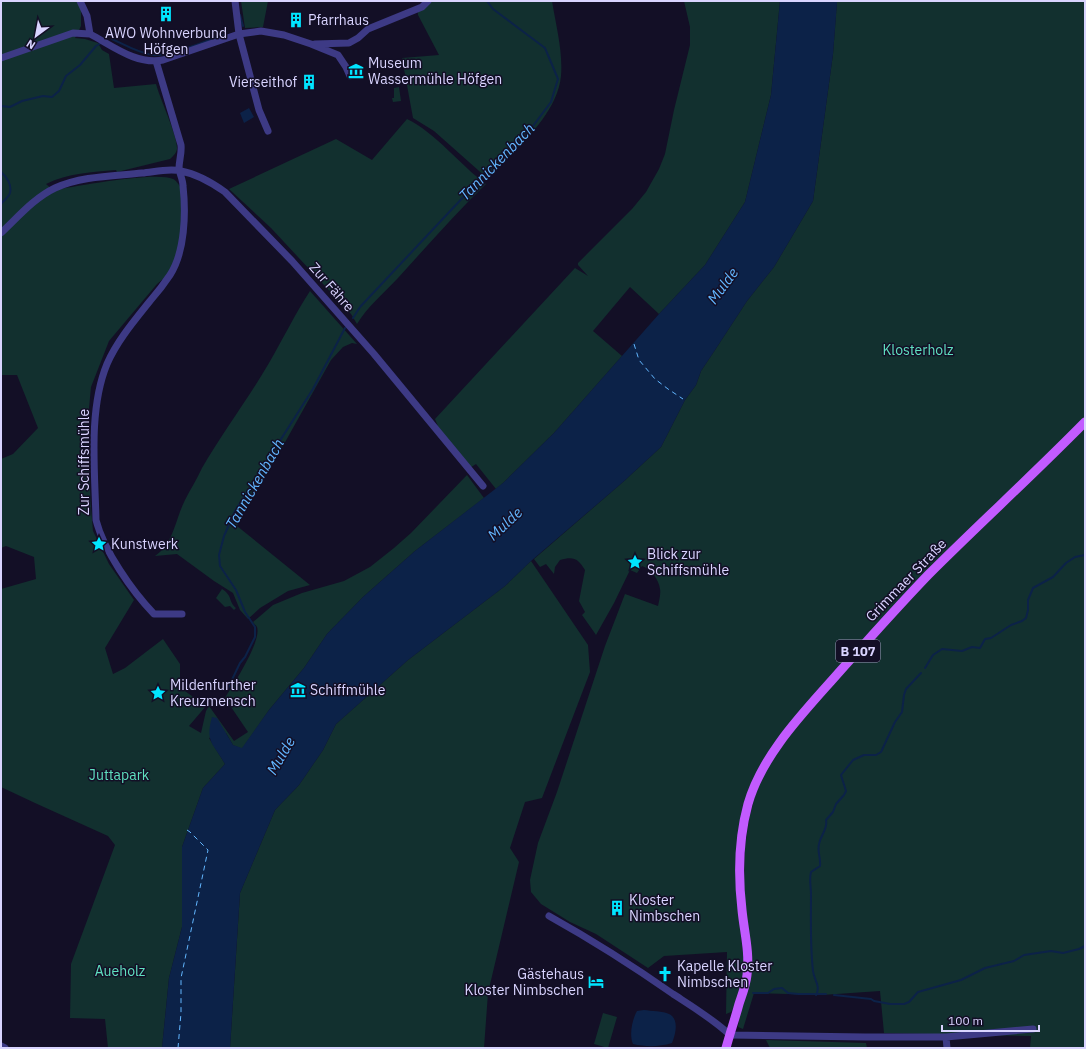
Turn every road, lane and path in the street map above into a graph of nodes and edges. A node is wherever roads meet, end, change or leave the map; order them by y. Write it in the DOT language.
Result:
graph roads {
  1 [pos="80,1"];
  2 [pos="235,1"];
  3 [pos="428,1"];
  4 [pos="90,34"];
  5 [pos="240,34"];
  6 [pos="310,44"];
  7 [pos="343,44"];
  8 [pos="338,55"];
  9 [pos="1,58"];
  10 [pos="156,61"];
  11 [pos="350,76"];
  12 [pos="268,131"];
  13 [pos="179,170"];
  14 [pos="1,233"];
  15 [pos="1085,422"];
  16 [pos="483,486"];
  17 [pos="182,614"];
  18 [pos="549,916"];
  19 [pos="1034,1028"];
  20 [pos="730,1035"];
  21 [pos="946,1037"];
  22 [pos="1,1046"];
  23 [pos="5,1048"];
  24 [pos="726,1048"];
  25 [pos="947,1048"];
  1 -- 4 [label="street"];
  2 -- 5 [label="street"];
  3 -- 7 [label="street"];
  4 -- 9 [label="street"];
  4 -- 10 [label="street"];
  5 -- 6 [label="street"];
  5 -- 10 [label="street"];
  5 -- 12 [label="street"];
  6 -- 7 [label="street"];
  6 -- 8 [label="street"];
  7 -- 8 [label="street"];
  8 -- 11 [label="street"];
  10 -- 13 [label="street, Zur Schiffsmühle"];
  13 -- 14 [label="street, Zur Fähre"];
  13 -- 16 [label="street, Zur Fähre"];
  13 -- 17 [label="street, Zur Schiffsmühle"];
  15 -- 20 [label="main road, Grimmaer Straße / B 107"];
  18 -- 20 [label="street"];
  19 -- 21 [label="street"];
  20 -- 21 [label="street"];
  20 -- 24 [label="main road, B 107"];
  21 -- 25 [label="street"];
  22 -- 23 [label="street"];
}
